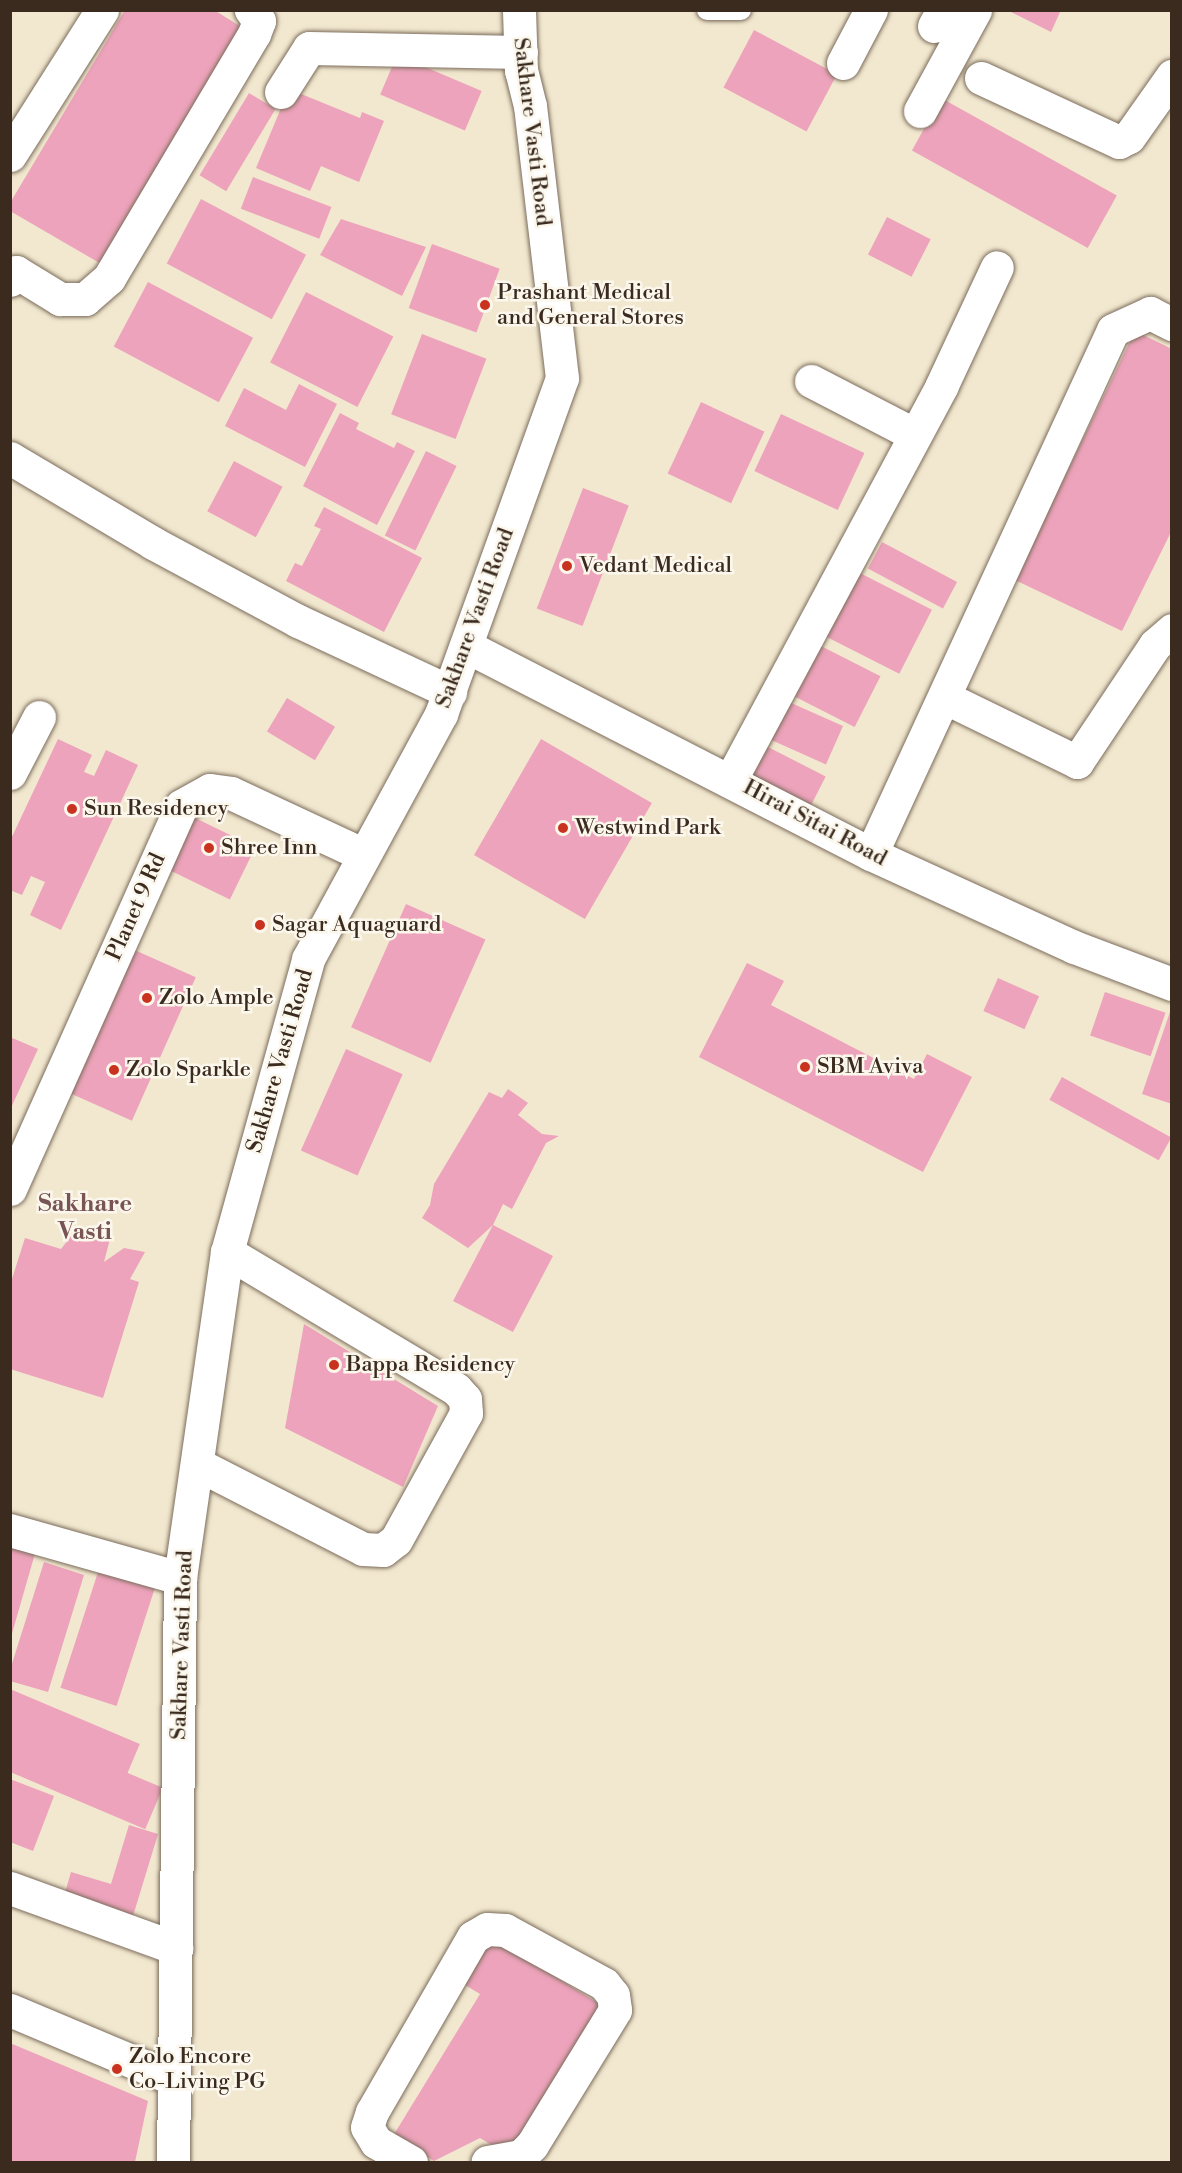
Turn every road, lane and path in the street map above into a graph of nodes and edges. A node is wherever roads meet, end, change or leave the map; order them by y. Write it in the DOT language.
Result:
graph roads {
  1 [pos="102,10"];
  2 [pos="251,10"];
  3 [pos="519,10"];
  4 [pos="707,10"];
  5 [pos="741,10"];
  6 [pos="871,10"];
  7 [pos="975,10"];
  8 [pos="520,52"];
  9 [pos="843,63"];
  10 [pos="1172,76"];
  11 [pos="981,78"];
  12 [pos="281,92"];
  13 [pos="920,111"];
  14 [pos="10,155"];
  15 [pos="997,267"];
  16 [pos="12,273"];
  17 [pos="1172,324"];
  18 [pos="811,381"];
  19 [pos="915,435"];
  20 [pos="10,458"];
  21 [pos="1172,630"];
  22 [pos="466,646"];
  23 [pos="450,692"];
  24 [pos="946,698"];
  25 [pos="39,717"];
  26 [pos="10,773"];
  27 [pos="731,779"];
  28 [pos="362,854"];
  29 [pos="871,854"];
  30 [pos="1172,984"];
  31 [pos="10,1189"];
  32 [pos="227,1252"];
  33 [pos="197,1464"];
  34 [pos="10,1530"];
  35 [pos="180,1578"];
  36 [pos="10,1888"];
  37 [pos="176,1948"];
  38 [pos="10,2010"];
  39 [pos="174,2079"];
  40 [pos="499,2162"];
  41 [pos="173,2163"];
  42 [pos="411,2163"];
  1 -- 14 [label="street"];
  2 -- 16 [label="street"];
  3 -- 8 [label="street, Sakhare Vasti Road"];
  4 -- 5 [label="lane"];
  6 -- 9 [label="street"];
  7 -- 13 [label="street"];
  8 -- 12 [label="street"];
  8 -- 22 [label="street, Sakhare Vasti Road"];
  10 -- 11 [label="street"];
  15 -- 19 [label="street"];
  17 -- 24 [label="street"];
  18 -- 19 [label="street"];
  19 -- 27 [label="street"];
  20 -- 23 [label="street"];
  21 -- 24 [label="street"];
  22 -- 23 [label="street, Sakhare Vasti Road"];
  22 -- 27 [label="street, Hirai Sitai Road"];
  23 -- 28 [label="street, Sakhare Vasti Road"];
  24 -- 29 [label="street"];
  25 -- 26 [label="street"];
  27 -- 29 [label="street, Hirai Sitai Road"];
  28 -- 31 [label="street, Planet 9 Rd"];
  28 -- 32 [label="street, Sakhare Vasti Road"];
  29 -- 30 [label="street, Hirai Sitai Road"];
  32 -- 33 [label="street, Sakhare Vasti Road"];
  32 -- 33 [label="street"];
  33 -- 35 [label="street, Sakhare Vasti Road"];
  34 -- 35 [label="street"];
  35 -- 37 [label="street, Sakhare Vasti Road"];
  36 -- 37 [label="street"];
  37 -- 39 [label="street, Sakhare Vasti Road"];
  38 -- 39 [label="street"];
  39 -- 41 [label="street, Sakhare Vasti Road"];
  40 -- 42 [label="street"];
}
